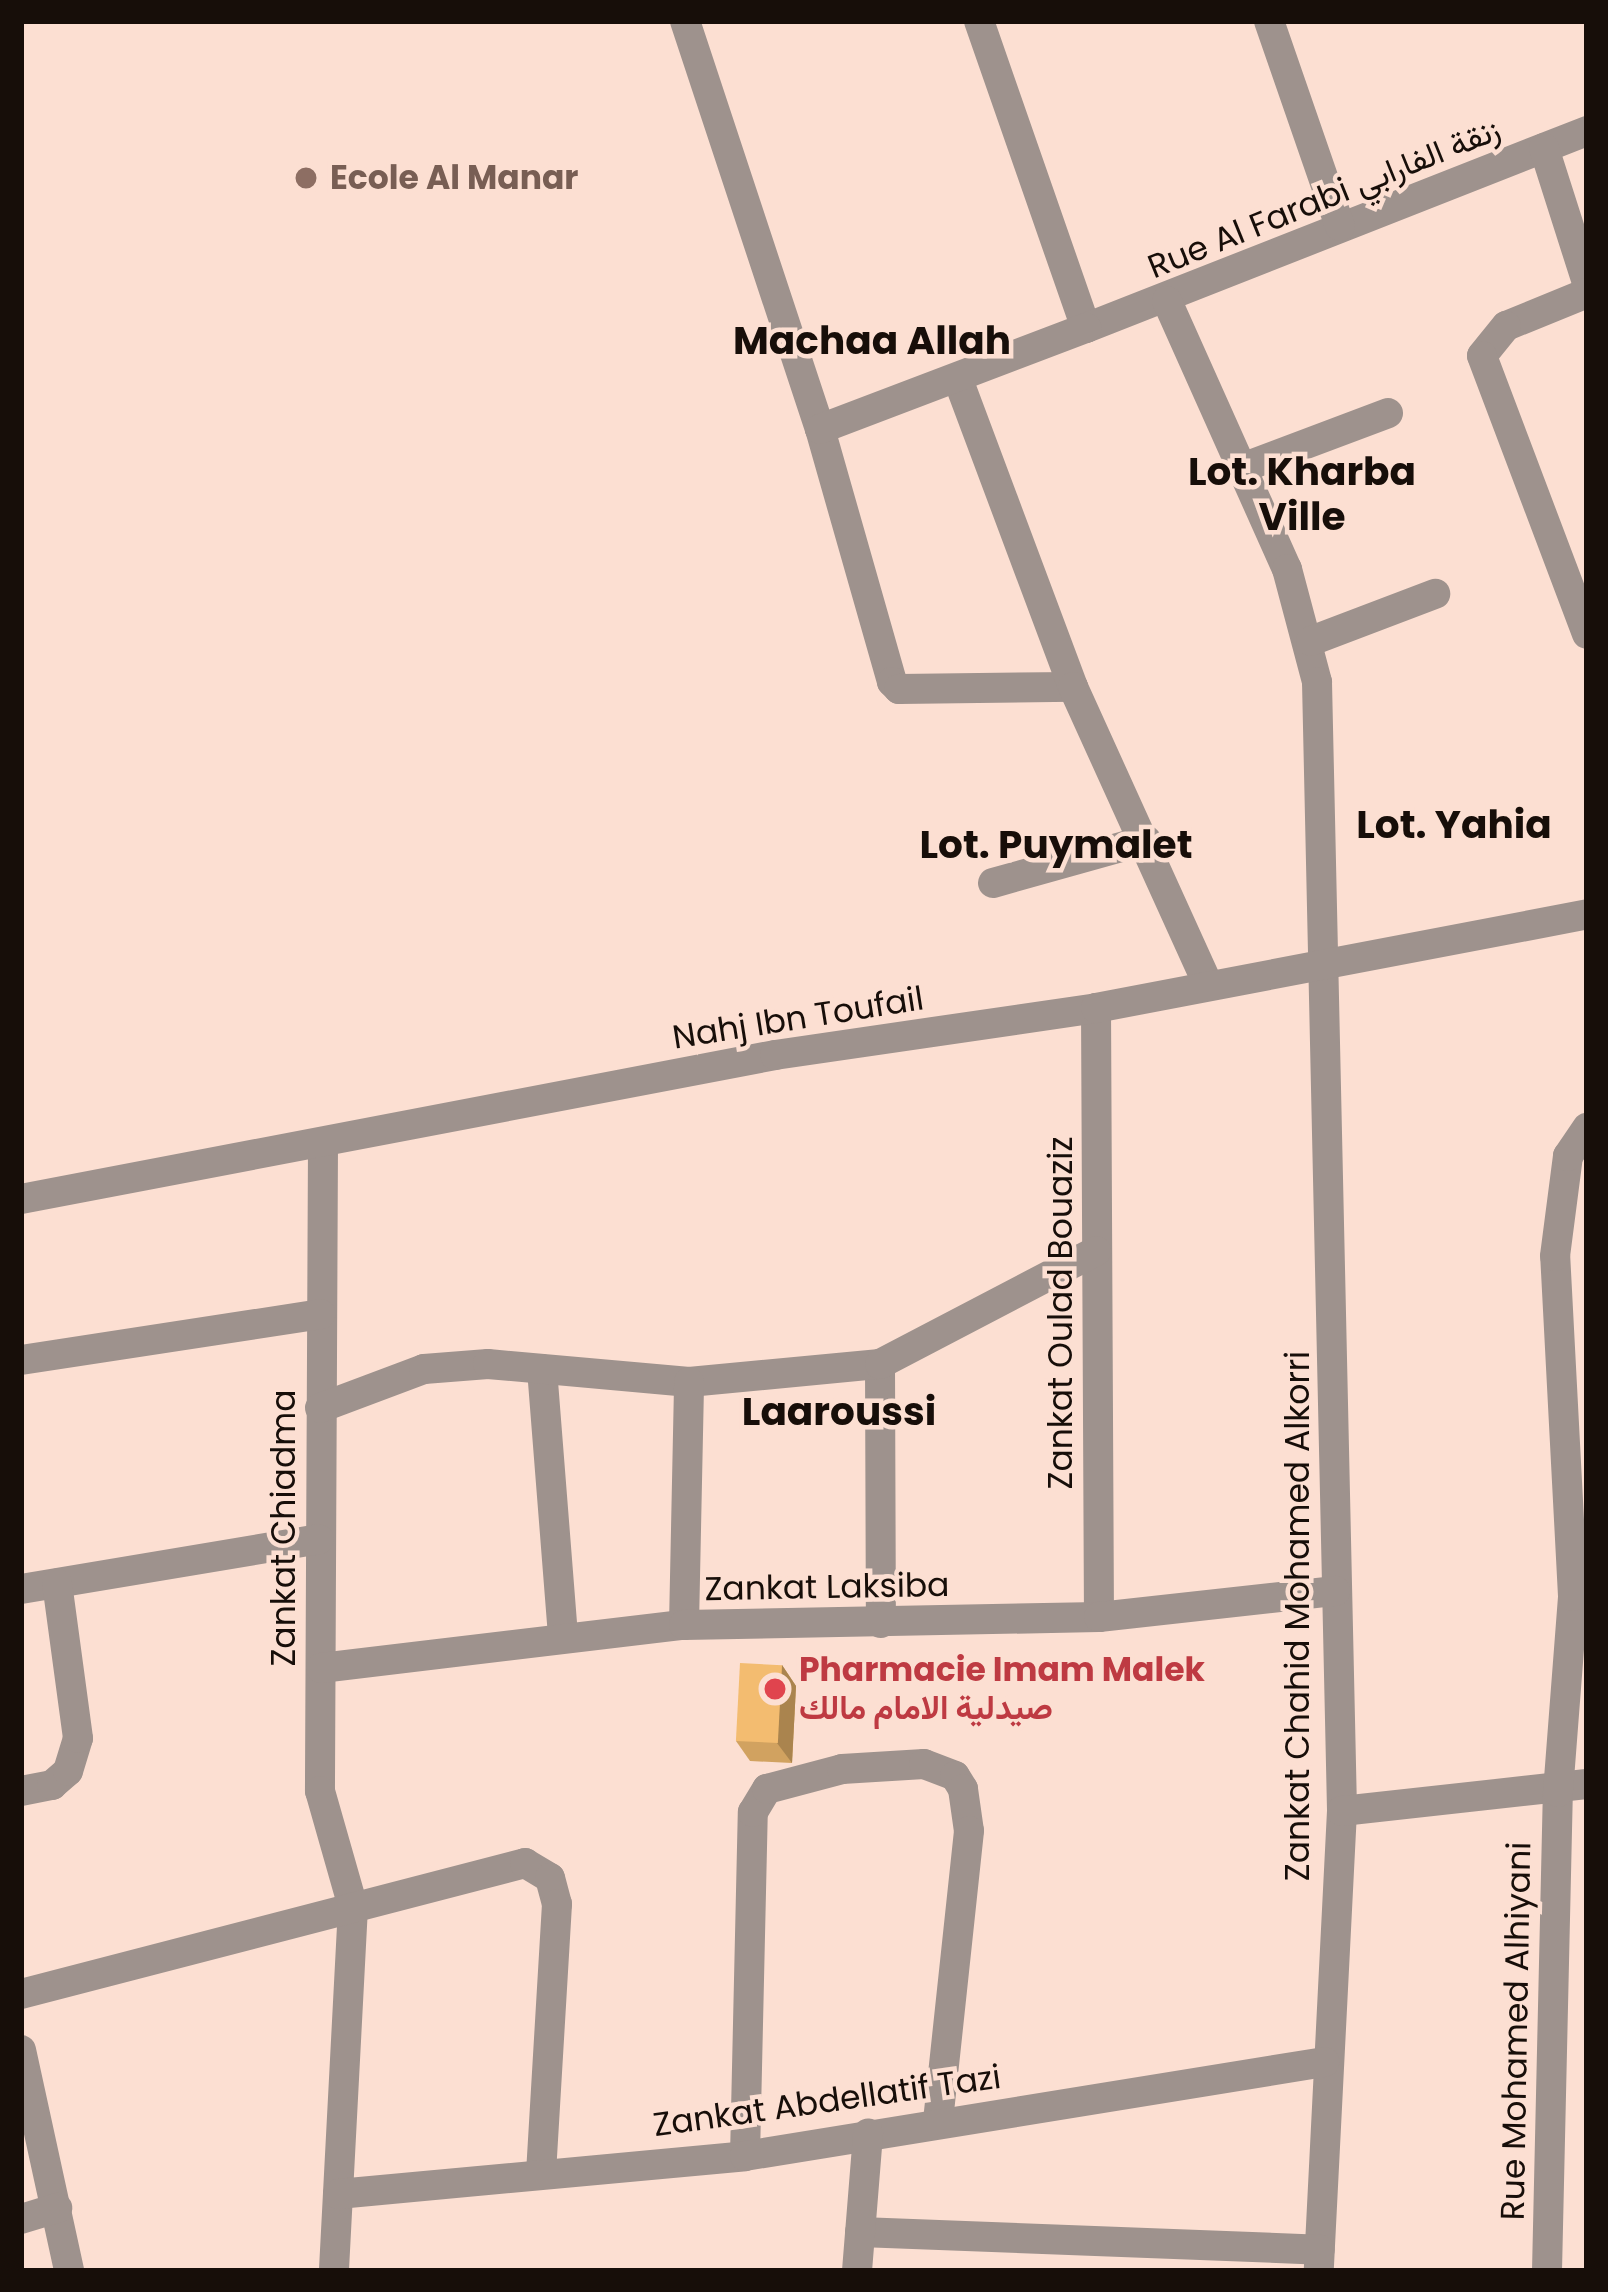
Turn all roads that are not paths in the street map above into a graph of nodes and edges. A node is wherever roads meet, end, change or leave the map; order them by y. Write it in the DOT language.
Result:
graph roads {
  1 [pos="685,21"];
  2 [pos="979,21"];
  3 [pos="1269,21"];
  4 [pos="1587,131"];
  5 [pos="1544,148"];
  6 [pos="1340,226"];
  7 [pos="1587,283"];
  8 [pos="1587,293"];
  9 [pos="1166,301"];
  10 [pos="1086,328"];
  11 [pos="959,382"];
  12 [pos="1388,413"];
  13 [pos="820,429"];
  14 [pos="1243,468"];
  15 [pos="1435,594"];
  16 [pos="1587,634"];
  17 [pos="1311,641"];
  18 [pos="1073,687"];
  19 [pos="1146,840"];
  20 [pos="993,883"];
  21 [pos="1587,914"];
  22 [pos="1325,960"];
  23 [pos="1207,982"];
  24 [pos="1096,1008"];
  25 [pos="1587,1128"];
  26 [pos="323,1144"];
  27 [pos="21,1199"];
  28 [pos="1096,1251"];
  29 [pos="320,1314"];
  30 [pos="21,1360"];
  31 [pos="880,1364"];
  32 [pos="542,1369"];
  33 [pos="689,1382"];
  34 [pos="320,1408"];
  35 [pos="319,1539"];
  36 [pos="57,1582"];
  37 [pos="21,1589"];
  38 [pos="1336,1591"];
  39 [pos="1580,1592"];
  40 [pos="1099,1617"];
  41 [pos="880,1623"];
  42 [pos="685,1625"];
  43 [pos="563,1634"];
  44 [pos="321,1667"];
  45 [pos="1572,1788"];
  46 [pos="21,1791"];
  47 [pos="1342,1810"];
  48 [pos="353,1907"];
  49 [pos="21,1994"];
  50 [pos="21,2050"];
  51 [pos="1324,2062"];
  52 [pos="938,2123"];
  53 [pos="868,2133"];
  54 [pos="745,2156"];
  55 [pos="541,2173"];
  56 [pos="338,2194"];
  57 [pos="57,2208"];
  58 [pos="21,2219"];
  59 [pos="860,2232"];
  60 [pos="1319,2260"];
  61 [pos="69,2271"];
  62 [pos="334,2271"];
  63 [pos="856,2271"];
  64 [pos="1547,2271"];
  1 -- 13 [label="street"];
  2 -- 10 [label="street"];
  3 -- 6 [label="street"];
  4 -- 5 [label="street, Rue Al Farabi زنقة الفارابي"];
  5 -- 6 [label="street, Rue Al Farabi زنقة الفارابي"];
  5 -- 7 [label="street"];
  6 -- 9 [label="street, Rue Al Farabi زنقة الفارابي"];
  8 -- 16 [label="street"];
  9 -- 10 [label="street, Rue Al Farabi زنقة الفارابي"];
  9 -- 14 [label="street, Zankat Chahid Mohamed Alkorri"];
  10 -- 11 [label="street, Rue Al Farabi زنقة الفارابي"];
  11 -- 13 [label="street, Rue Al Farabi زنقة الفارابي"];
  11 -- 18 [label="street"];
  12 -- 14 [label="street"];
  13 -- 18 [label="street"];
  14 -- 17 [label="street, Zankat Chahid Mohamed Alkorri"];
  15 -- 17 [label="street"];
  17 -- 22 [label="street, Zankat Chahid Mohamed Alkorri"];
  18 -- 19 [label="street"];
  19 -- 20 [label="street"];
  19 -- 23 [label="street"];
  21 -- 22 [label="street, Nahj Ibn Toufail"];
  22 -- 23 [label="street, Nahj Ibn Toufail"];
  22 -- 38 [label="street, Zankat Chahid Mohamed Alkorri"];
  23 -- 24 [label="street, Nahj Ibn Toufail"];
  24 -- 26 [label="street, Nahj Ibn Toufail"];
  24 -- 28 [label="street, Zankat Oulad Bouaziz"];
  25 -- 39 [label="street, Rue Mohamed Alhiyani"];
  26 -- 27 [label="street, Nahj Ibn Toufail"];
  26 -- 29 [label="street, Zankat Chiadma"];
  28 -- 31 [label="street"];
  28 -- 40 [label="street, Zankat Oulad Bouaziz"];
  29 -- 30 [label="street"];
  29 -- 34 [label="street, Zankat Chiadma"];
  31 -- 33 [label="street"];
  31 -- 41 [label="street"];
  32 -- 33 [label="street"];
  32 -- 34 [label="street"];
  32 -- 43 [label="street"];
  33 -- 42 [label="street"];
  34 -- 35 [label="street, Zankat Chiadma"];
  35 -- 36 [label="street"];
  35 -- 44 [label="street, Zankat Chiadma"];
  36 -- 37 [label="street"];
  36 -- 46 [label="street"];
  38 -- 40 [label="street, Zankat Laksiba"];
  38 -- 47 [label="street, Zankat Chahid Mohamed Alkorri"];
  39 -- 45 [label="street, Rue Mohamed Alhiyani"];
  40 -- 41 [label="street, Zankat Laksiba"];
  41 -- 42 [label="street, Zankat Laksiba"];
  42 -- 43 [label="street, Zankat Laksiba"];
  43 -- 44 [label="street, Zankat Laksiba"];
  44 -- 48 [label="street, Zankat Chiadma"];
  45 -- 47 [label="street"];
  45 -- 64 [label="street, Rue Mohamed Alhiyani"];
  47 -- 51 [label="street, Zankat Chahid Mohamed Alkorri"];
  48 -- 49 [label="street"];
  48 -- 55 [label="street"];
  48 -- 56 [label="street, Zankat Chiadma"];
  50 -- 57 [label="street"];
  51 -- 52 [label="street, Zankat Abdellatif Tazi"];
  51 -- 60 [label="street, Zankat Chahid Mohamed Alkorri"];
  52 -- 53 [label="street, Zankat Abdellatif Tazi"];
  52 -- 54 [label="street"];
  53 -- 54 [label="street, Zankat Abdellatif Tazi"];
  53 -- 59 [label="street"];
  54 -- 55 [label="street, Zankat Abdellatif Tazi"];
  55 -- 56 [label="street, Zankat Abdellatif Tazi"];
  56 -- 62 [label="street, Zankat Chiadma"];
  57 -- 58 [label="street"];
  57 -- 61 [label="street"];
  59 -- 60 [label="street"];
  59 -- 63 [label="street"];
}
